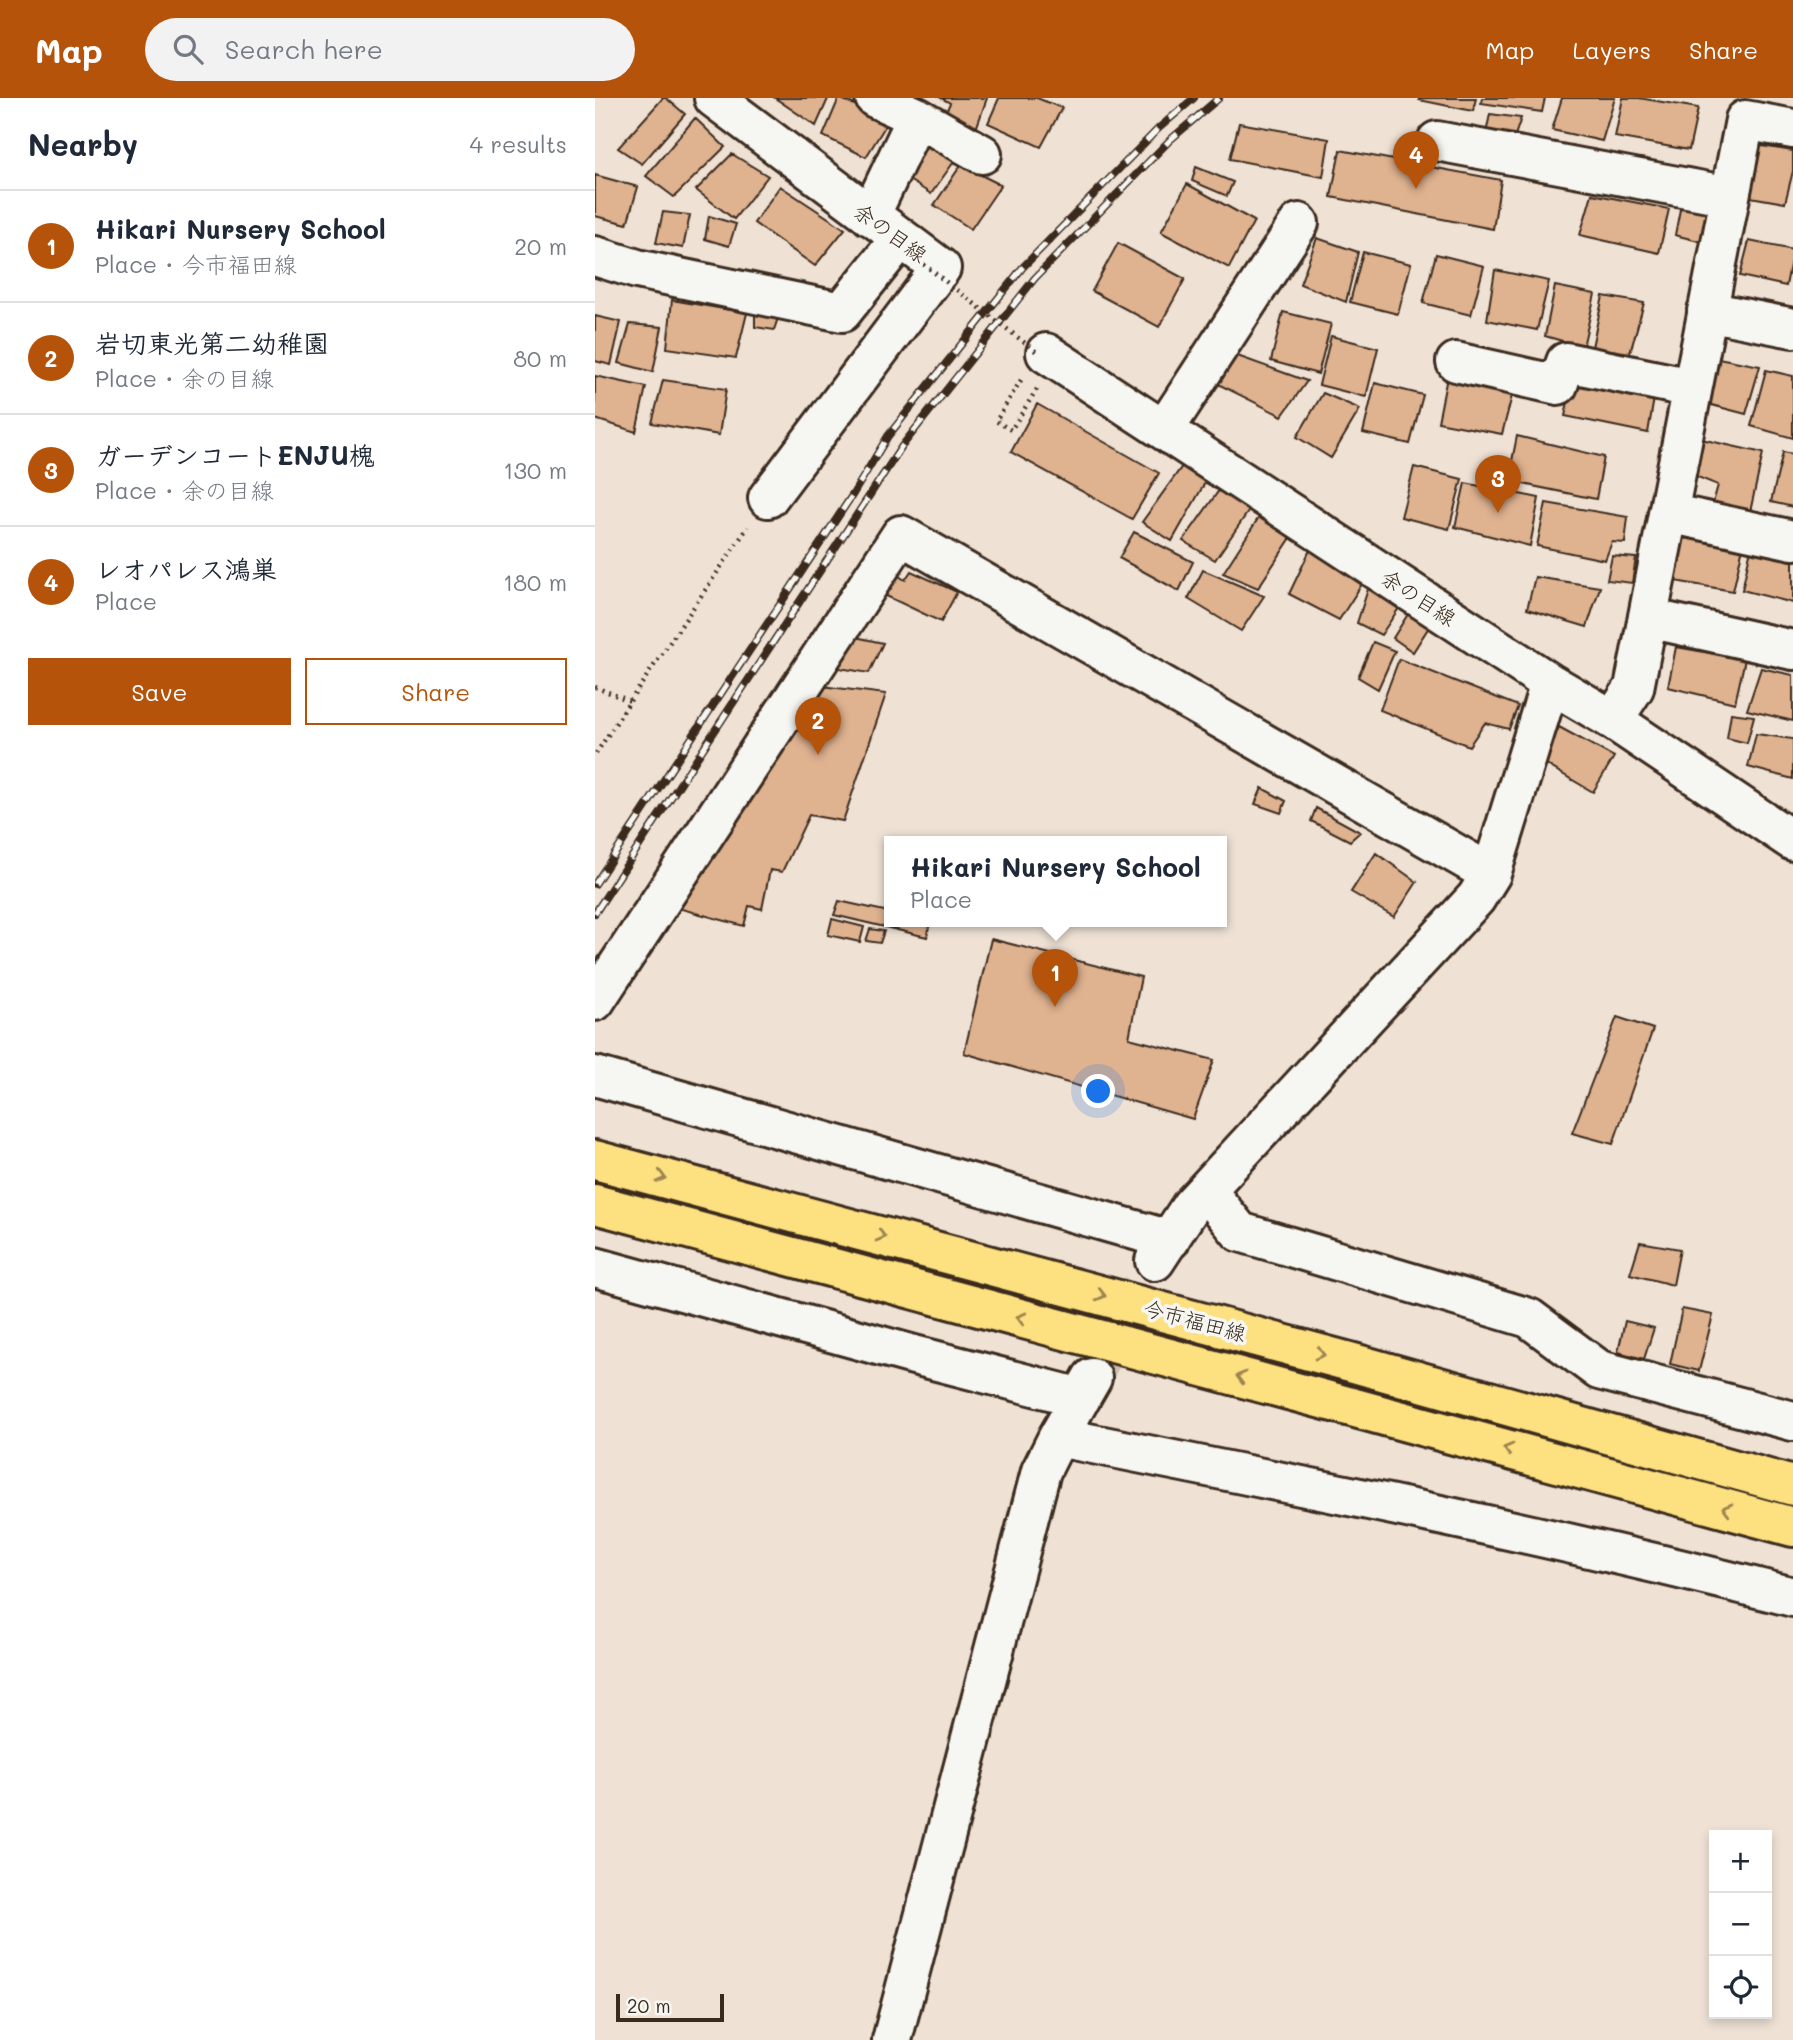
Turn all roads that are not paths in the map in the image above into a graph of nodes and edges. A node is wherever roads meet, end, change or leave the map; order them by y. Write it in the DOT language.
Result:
graph roads {
  1 [pos="713,98"];
  2 [pos="875,98"];
  3 [pos="917,117"];
  4 [pos="1793,129"];
  5 [pos="1437,141"];
  6 [pos="982,153"];
  7 [pos="1730,196"];
  8 [pos="1299,223"];
  9 [pos="896,238"];
  10 [pos="595,256"];
  11 [pos="1707,312"];
  12 [pos="1793,328"];
  13 [pos="1041,360"];
  14 [pos="1456,362"];
  15 [pos="1692,388"];
  16 [pos="1164,430"];
  17 [pos="768,498"];
  18 [pos="1668,513"];
  19 [pos="1793,540"];
  20 [pos="1648,618"];
  21 [pos="1793,650"];
  22 [pos="1550,683"];
  23 [pos="1621,708"];
  24 [pos="1793,841"];
  25 [pos="1491,874"];
  26 [pos="595,1001"];
  27 [pos="595,1076"];
  28 [pos="595,1160"];
  29 [pos="1206,1190"];
  30 [pos="595,1204"];
  31 [pos="595,1267"];
  32 [pos="1793,1421"];
  33 [pos="1058,1437"];
  34 [pos="1793,1486"];
  35 [pos="1793,1527"];
  36 [pos="1793,1597"];
  37 [pos="892,2040"];
  1 -- 9 [label="street, 余の目線"];
  2 -- 3 [label="street"];
  3 -- 6 [label="street"];
  3 -- 9 [label="street"];
  4 -- 7 [label="street"];
  5 -- 7 [label="street"];
  7 -- 11 [label="street"];
  8 -- 16 [label="street"];
  9 -- 10 [label="street"];
  9 -- 17 [label="street, 余の目線"];
  11 -- 12 [label="street"];
  11 -- 15 [label="street"];
  13 -- 16 [label="street, 余の目線"];
  14 -- 15 [label="street"];
  15 -- 18 [label="street"];
  16 -- 22 [label="street, 余の目線"];
  18 -- 19 [label="street"];
  18 -- 20 [label="street"];
  20 -- 21 [label="street"];
  20 -- 23 [label="street"];
  22 -- 23 [label="street, 余の目線"];
  22 -- 25 [label="street"];
  23 -- 24 [label="street, 余の目線"];
  25 -- 26 [label="street"];
  25 -- 29 [label="street"];
  27 -- 29 [label="street"];
  28 -- 34 [label="main road, 今市福田線, one-way"];
  29 -- 32 [label="street"];
  35 -- 30 [label="main road, 今市福田線, one-way"];
  31 -- 33 [label="street"];
  33 -- 36 [label="street"];
  33 -- 37 [label="street"];
}
